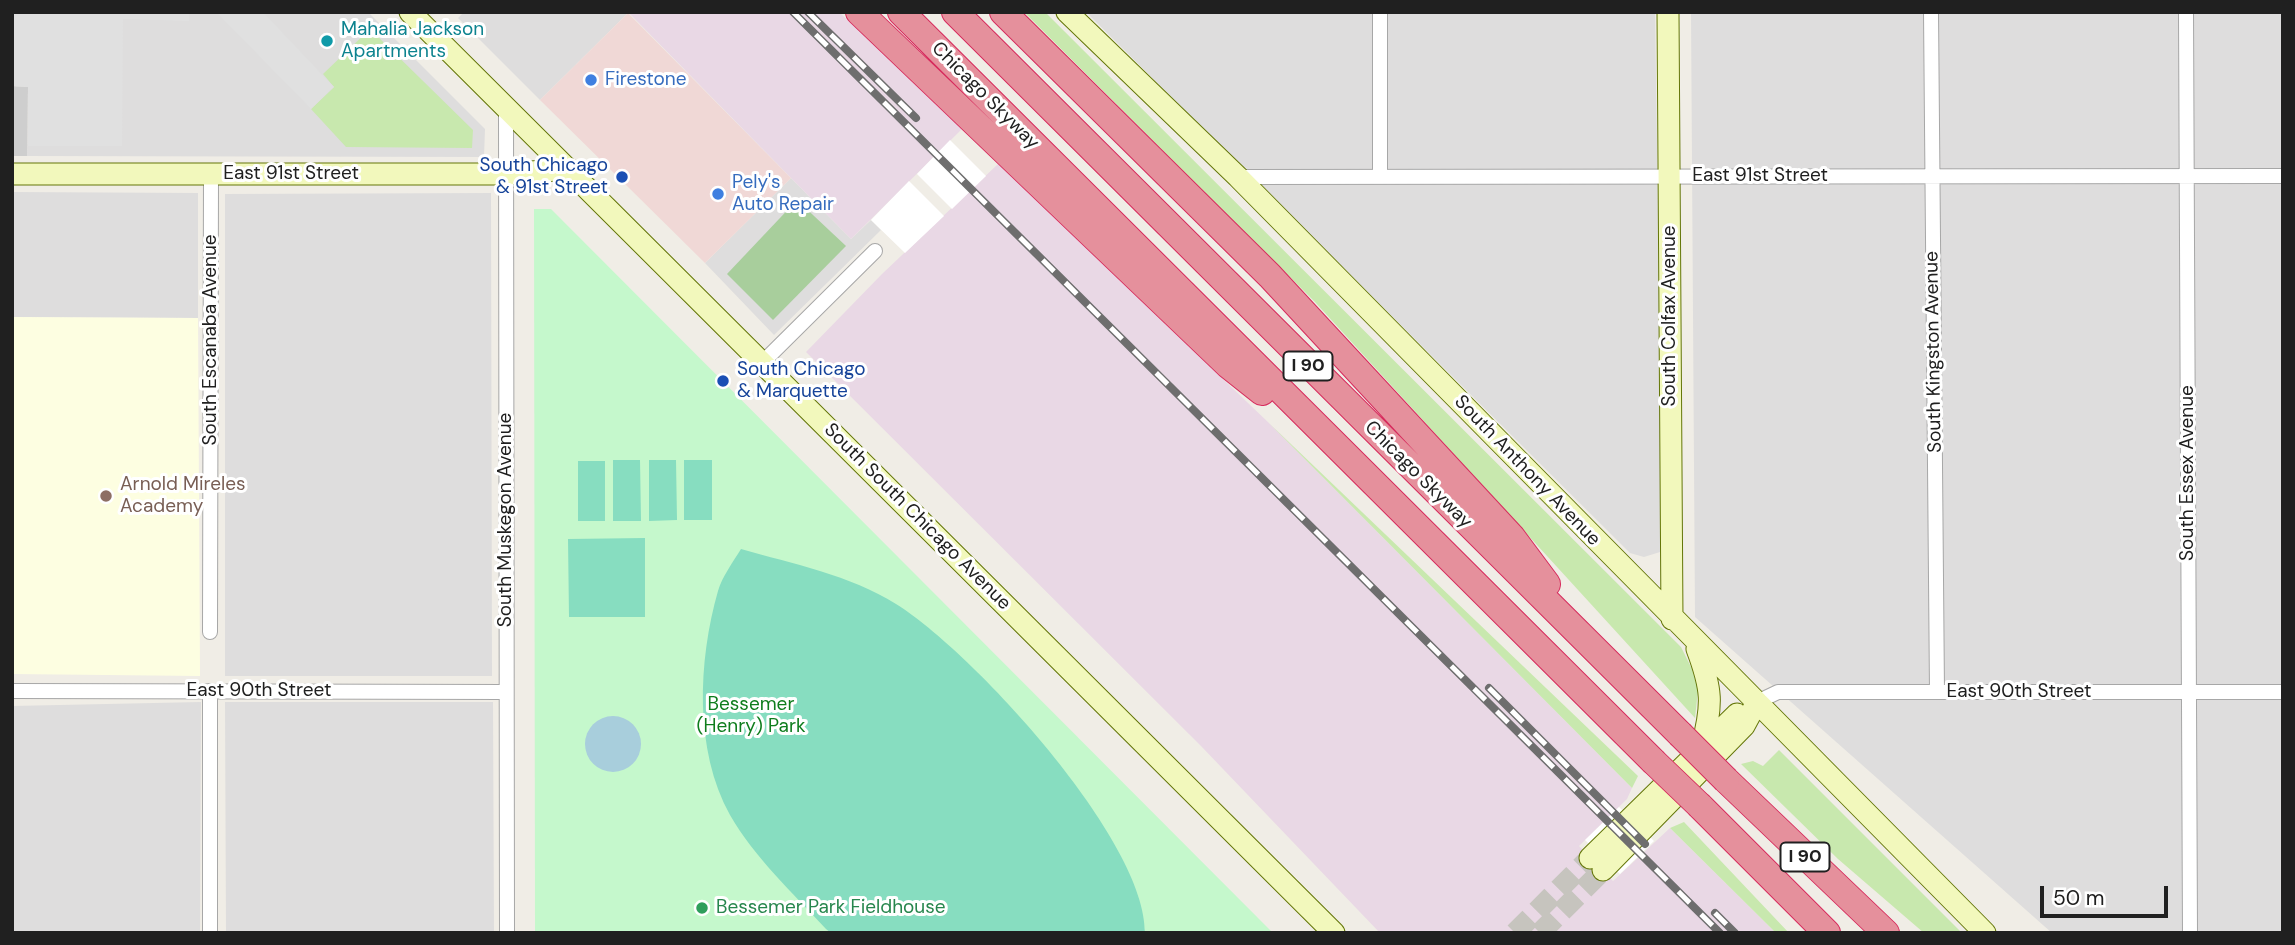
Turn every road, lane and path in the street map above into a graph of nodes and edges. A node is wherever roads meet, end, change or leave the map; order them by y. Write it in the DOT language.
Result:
graph roads {
  1 [pos="410,12"];
  2 [pos="859,12"];
  3 [pos="901,12"];
  4 [pos="955,12"];
  5 [pos="1003,12"];
  6 [pos="1380,12"];
  7 [pos="1668,12"];
  8 [pos="1931,12"];
  9 [pos="2186,12"];
  10 [pos="1076,16"];
  11 [pos="506,107"];
  12 [pos="569,169"];
  13 [pos="12,174"];
  14 [pos="211,174"];
  15 [pos="506,174"];
  16 [pos="1933,176"];
  17 [pos="2187,176"];
  18 [pos="2283,176"];
  19 [pos="1238,177"];
  20 [pos="1380,177"];
  21 [pos="1668,177"];
  22 [pos="875,251"];
  23 [pos="762,363"];
  24 [pos="1352,462"];
  25 [pos="1672,619"];
  26 [pos="210,632"];
  27 [pos="1693,640"];
  28 [pos="1600,656"];
  29 [pos="12,691"];
  30 [pos="210,691"];
  31 [pos="506,692"];
  32 [pos="1937,692"];
  33 [pos="2189,692"];
  34 [pos="2283,692"];
  35 [pos="1757,702"];
  36 [pos="1690,741"];
  37 [pos="1827,931"];
  38 [pos="210,933"];
  39 [pos="506,933"];
  40 [pos="1335,933"];
  41 [pos="1886,933"];
  42 [pos="1985,933"];
  43 [pos="2190,933"];
  1 -- 11 [label="main road, South South Chicago Avenue"];
  2 -- 24 [label="highway"];
  3 -- 24 [label="highway, Chicago Skyway / I 90"];
  4 -- 28 [label="highway, Chicago Skyway / I 90"];
  5 -- 28 [label="highway"];
  6 -- 20 [label="street"];
  7 -- 21 [label="main road, South Colfax Avenue"];
  8 -- 16 [label="street, South Kingston Avenue"];
  9 -- 17 [label="street, South Essex Avenue"];
  10 -- 19 [label="main road, South Anthony Avenue"];
  11 -- 12 [label="main road, South South Chicago Avenue"];
  11 -- 15 [label="street, South Muskegon Avenue"];
  12 -- 15 [label="main road, East 91st Street"];
  12 -- 23 [label="main road, South South Chicago Avenue"];
  13 -- 14 [label="main road, East 91st Street"];
  14 -- 15 [label="main road, East 91st Street"];
  14 -- 26 [label="street, South Escanaba Avenue"];
  15 -- 31 [label="street, South Muskegon Avenue"];
  16 -- 17 [label="street, East 91st Street"];
  16 -- 21 [label="street, East 91st Street"];
  16 -- 32 [label="street, South Kingston Avenue"];
  17 -- 18 [label="street, East 91st Street"];
  17 -- 33 [label="street, South Essex Avenue"];
  19 -- 20 [label="street, East 91st Street"];
  19 -- 25 [label="main road, South Anthony Avenue"];
  20 -- 21 [label="street, East 91st Street"];
  21 -- 25 [label="main road, South Colfax Avenue"];
  22 -- 23 [label="street"];
  23 -- 40 [label="main road, South South Chicago Avenue"];
  24 -- 37 [label="highway, Chicago Skyway / I 90, bridge"];
  25 -- 27 [label="main road, South Anthony Avenue"];
  27 -- 35 [label="main road, South Anthony Avenue"];
  27 -- 36 [label="main road"];
  28 -- 36 [label="highway, Chicago Skyway / I 90"];
  29 -- 30 [label="street, East 90th Street"];
  30 -- 31 [label="street, East 90th Street"];
  30 -- 38 [label="street"];
  31 -- 39 [label="street, South Muskegon Avenue"];
  32 -- 33 [label="street, East 90th Street"];
  32 -- 35 [label="street, East 90th Street"];
  33 -- 34 [label="street, East 90th Street"];
  33 -- 43 [label="street, South Essex Avenue"];
  35 -- 36 [label="main road"];
  35 -- 36 [label="main road"];
  35 -- 42 [label="main road, South Anthony Avenue"];
  36 -- 41 [label="highway, Chicago Skyway / I 90, bridge"];
}
